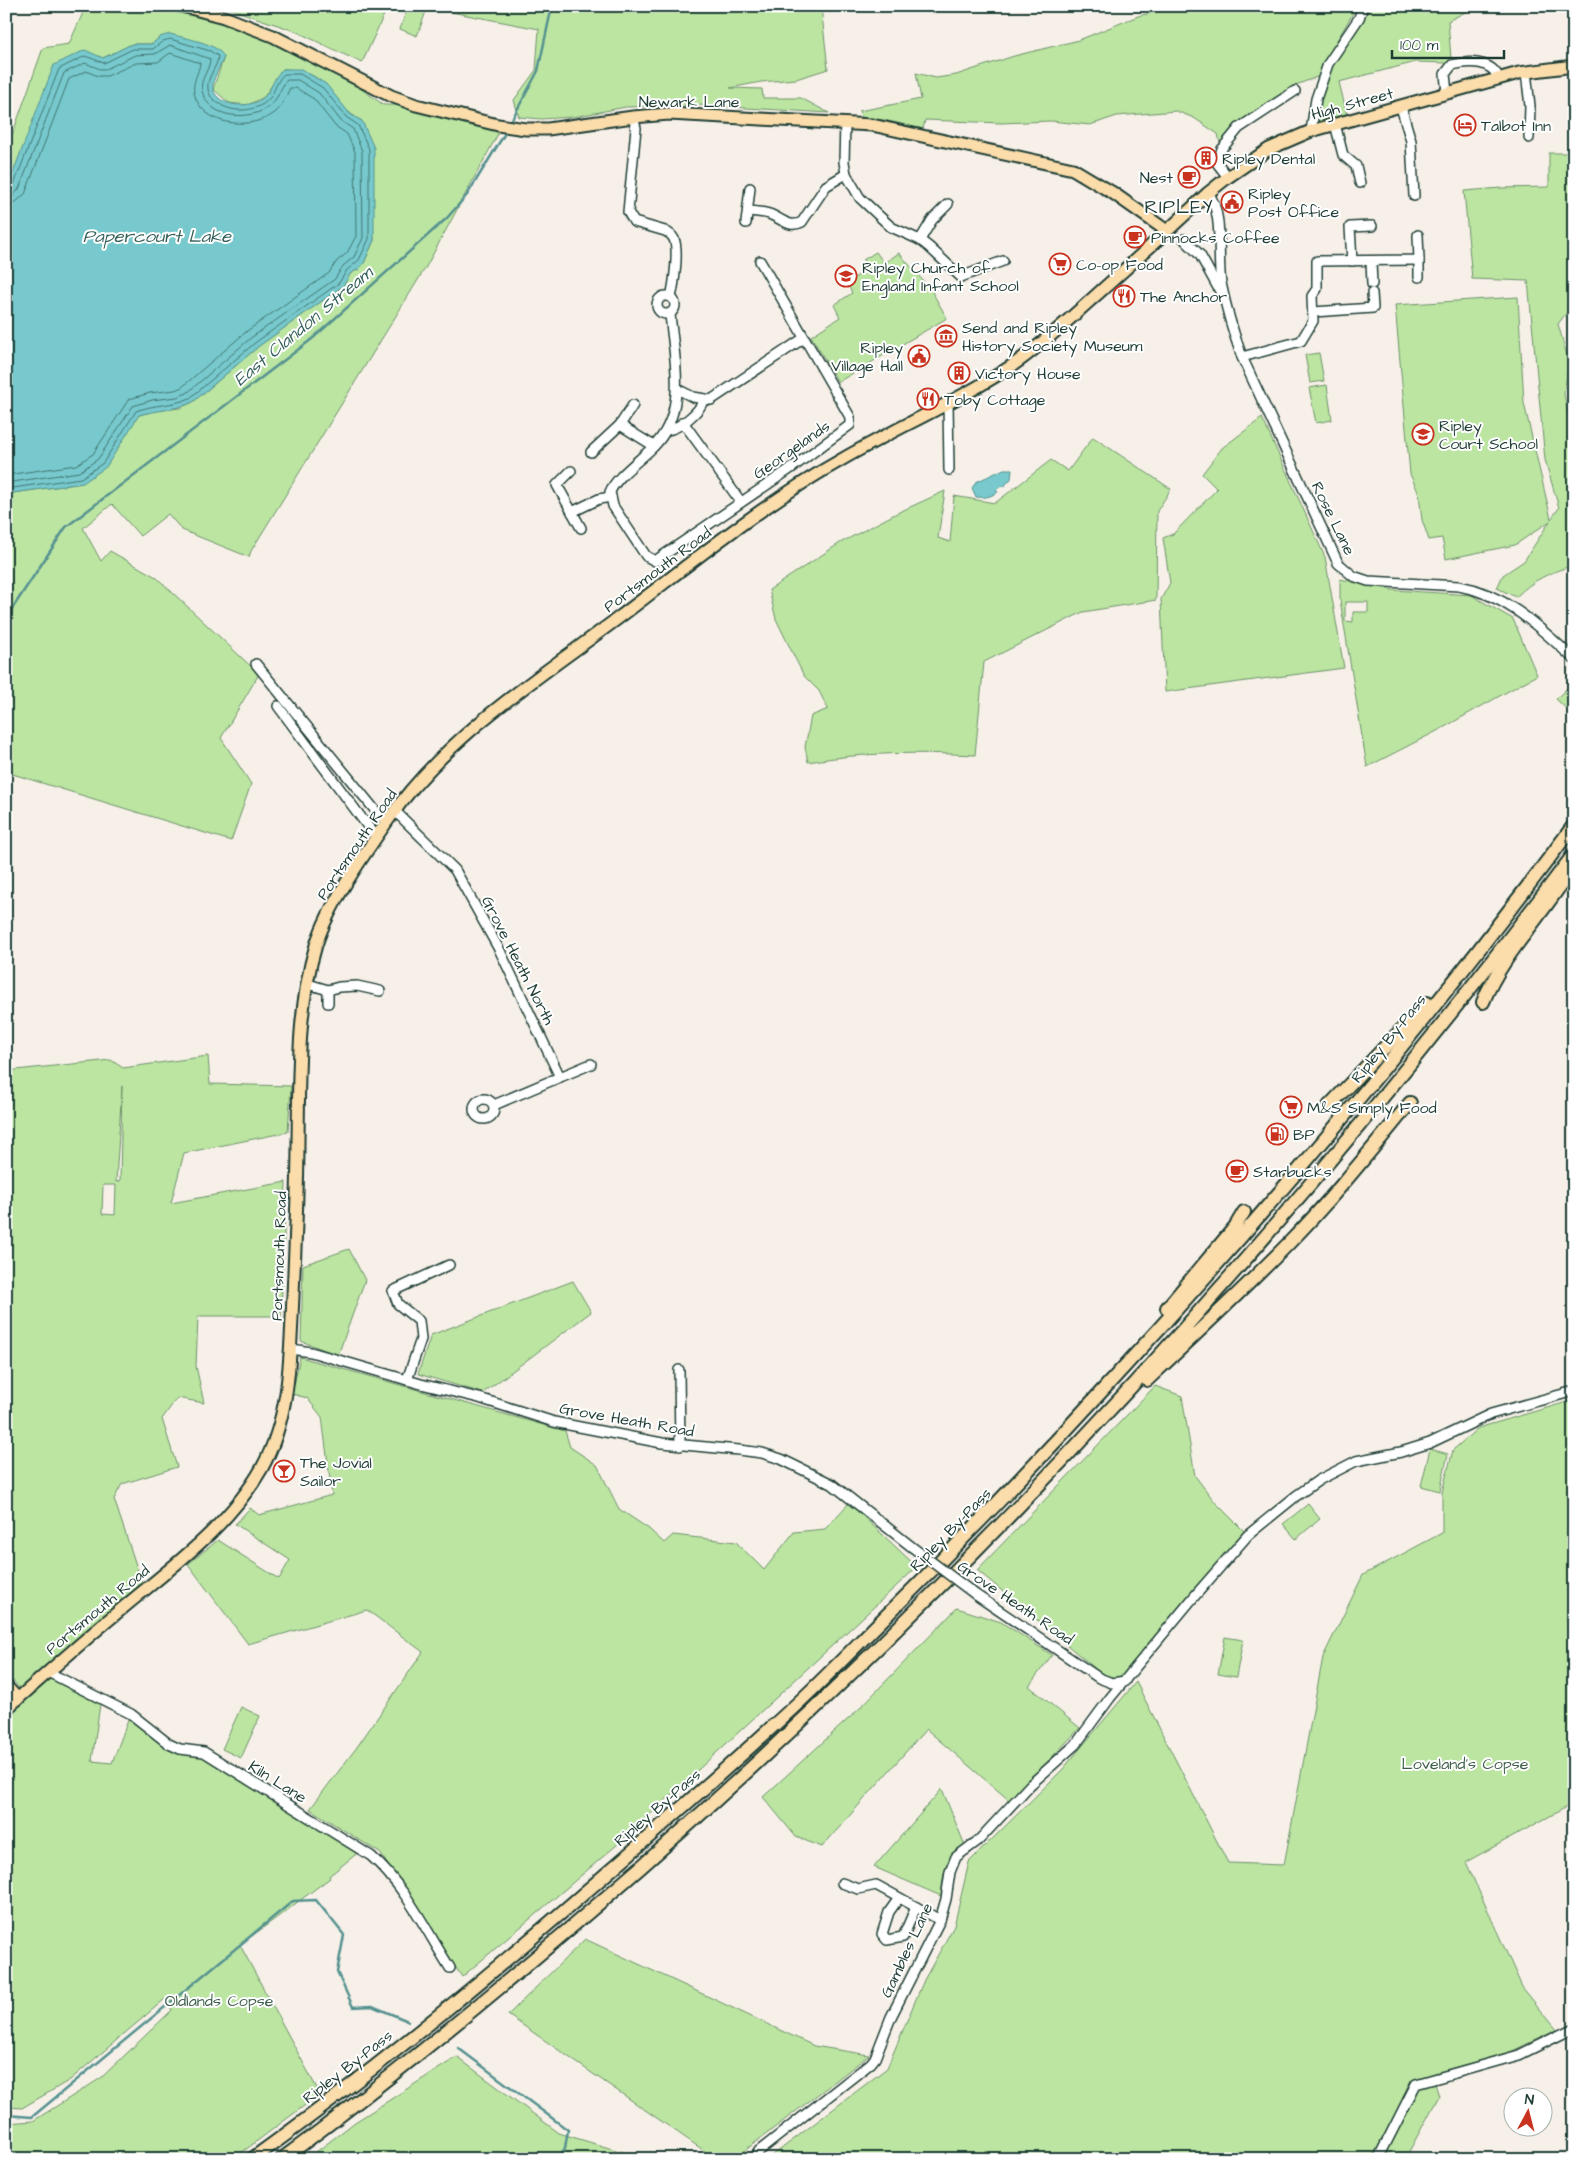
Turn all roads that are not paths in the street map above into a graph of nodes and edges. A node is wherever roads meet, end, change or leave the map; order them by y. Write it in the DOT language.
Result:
graph roads {
  1 [pos="183,6"];
  2 [pos="1363,6"];
  3 [pos="1574,66"];
  4 [pos="1526,72"];
  5 [pos="1499,79"];
  6 [pos="1295,90"];
  7 [pos="1447,93"];
  8 [pos="1401,107"];
  9 [pos="633,117"];
  10 [pos="845,123"];
  11 [pos="1335,124"];
  12 [pos="1311,131"];
  13 [pos="1529,138"];
  14 [pos="846,174"];
  15 [pos="1228,177"];
  16 [pos="1360,183"];
  17 [pos="750,188"];
  18 [pos="1208,193"];
  19 [pos="1414,196"];
  20 [pos="948,204"];
  21 [pos="749,212"];
  22 [pos="746,223"];
  23 [pos="1372,226"];
  24 [pos="1167,231"];
  25 [pos="1418,235"];
  26 [pos="1184,239"];
  27 [pos="920,240"];
  28 [pos="1218,252"];
  29 [pos="1200,255"];
  30 [pos="1418,260"];
  31 [pos="760,261"];
  32 [pos="1003,261"];
  33 [pos="1352,261"];
  34 [pos="1371,261"];
  35 [pos="1419,277"];
  36 [pos="671,297"];
  37 [pos="1224,297"];
  38 [pos="1313,312"];
  39 [pos="670,314"];
  40 [pos="804,338"];
  41 [pos="1242,356"];
  42 [pos="677,389"];
  43 [pos="703,400"];
  44 [pos="948,402"];
  45 [pos="633,404"];
  46 [pos="683,422"];
  47 [pos="620,425"];
  48 [pos="667,430"];
  49 [pos="654,446"];
  50 [pos="591,452"];
  51 [pos="949,470"];
  52 [pos="571,471"];
  53 [pos="611,498"];
  54 [pos="741,502"];
  55 [pos="572,512"];
  56 [pos="581,528"];
  57 [pos="1574,659"];
  58 [pos="256,664"];
  59 [pos="278,706"];
  60 [pos="395,811"];
  61 [pos="387,822"];
  62 [pos="1574,825"];
  63 [pos="377,836"];
  64 [pos="1574,854"];
  65 [pos="1574,865"];
  66 [pos="1518,901"];
  67 [pos="308,984"];
  68 [pos="328,990"];
  69 [pos="380,991"];
  70 [pos="1483,1002"];
  71 [pos="328,1003"];
  72 [pos="591,1064"];
  73 [pos="560,1077"];
  74 [pos="1410,1103"];
  75 [pos="494,1105"];
  76 [pos="1329,1106"];
  77 [pos="1244,1212"];
  78 [pos="449,1265"];
  79 [pos="291,1349"];
  80 [pos="679,1370"];
  81 [pos="407,1380"];
  82 [pos="1574,1391"];
  83 [pos="680,1446"];
  84 [pos="1052,1446"];
  85 [pos="1063,1460"];
  86 [pos="48,1672"];
  87 [pos="1099,1678"];
  88 [pos="1125,1681"];
  89 [pos="6,1686"];
  90 [pos="1110,1698"];
  91 [pos="18,1699"];
  92 [pos="6,1709"];
  93 [pos="842,1883"];
  94 [pos="899,1898"];
  95 [pos="916,1907"];
  96 [pos="940,1920"];
  97 [pos="450,1968"];
  98 [pos="1574,2028"];
  99 [pos="252,2159"];
  100 [pos="282,2159"];
  101 [pos="754,2159"];
  102 [pos="1378,2159"];
  1 -- 9 [label="main road, Newark Lane"];
  2 -- 12 [label="street"];
  3 -- 4 [label="main road, High Street"];
  4 -- 5 [label="main road, High Street"];
  4 -- 13 [label="street"];
  5 -- 7 [label="main road, High Street"];
  5 -- 7 [label="street"];
  6 -- 15 [label="street"];
  7 -- 8 [label="main road, High Street"];
  8 -- 11 [label="main road, High Street"];
  8 -- 19 [label="street"];
  9 -- 10 [label="main road, Newark Lane"];
  9 -- 36 [label="street"];
  10 -- 14 [label="street"];
  10 -- 24 [label="main road, Newark Lane"];
  11 -- 12 [label="main road, High Street"];
  11 -- 16 [label="street"];
  12 -- 15 [label="main road, High Street"];
  14 -- 21 [label="street"];
  14 -- 27 [label="street"];
  15 -- 18 [label="main road, High Street"];
  17 -- 21 [label="street"];
  18 -- 24 [label="main road, High Street"];
  18 -- 28 [label="street, Rose Lane"];
  20 -- 27 [label="street"];
  21 -- 22 [label="street"];
  23 -- 33 [label="street"];
  24 -- 44 [label="main road, Portsmouth Road"];
  25 -- 30 [label="street"];
  26 -- 29 [label="street, Rose Lane"];
  27 -- 32 [label="street"];
  28 -- 29 [label="street"];
  28 -- 37 [label="street, Rose Lane"];
  29 -- 37 [label="street, Rose Lane"];
  30 -- 34 [label="street"];
  30 -- 35 [label="street"];
  31 -- 40 [label="street, Georgelands"];
  33 -- 34 [label="street"];
  33 -- 38 [label="street"];
  34 -- 38 [label="street"];
  36 -- 39 [label="street"];
  36 -- 39 [label="street"];
  37 -- 41 [label="street, Rose Lane"];
  38 -- 41 [label="street"];
  39 -- 42 [label="street"];
  40 -- 43 [label="street"];
  40 -- 54 [label="street, Georgelands"];
  41 -- 57 [label="street, Rose Lane"];
  42 -- 43 [label="street"];
  42 -- 48 [label="street"];
  43 -- 46 [label="street"];
  44 -- 51 [label="street"];
  44 -- 60 [label="main road, Portsmouth Road"];
  45 -- 47 [label="street"];
  46 -- 48 [label="street"];
  46 -- 54 [label="street"];
  47 -- 49 [label="street"];
  47 -- 50 [label="street"];
  48 -- 49 [label="street"];
  49 -- 53 [label="street"];
  52 -- 55 [label="street"];
  53 -- 54 [label="street, Georgelands"];
  53 -- 55 [label="street"];
  55 -- 56 [label="street"];
  58 -- 61 [label="street"];
  59 -- 63 [label="street"];
  60 -- 61 [label="main road, Portsmouth Road"];
  60 -- 73 [label="street, Grove Heath North"];
  61 -- 63 [label="main road, Portsmouth Road"];
  62 -- 66 [label="highway, Ripley By-Pass"];
  63 -- 67 [label="main road, Portsmouth Road"];
  64 -- 85 [label="highway, Ripley By-Pass"];
  65 -- 70 [label="highway"];
  66 -- 76 [label="highway"];
  66 -- 84 [label="highway, Ripley By-Pass"];
  67 -- 68 [label="street"];
  67 -- 79 [label="main road, Portsmouth Road"];
  68 -- 69 [label="street"];
  68 -- 71 [label="street"];
  72 -- 73 [label="street"];
  73 -- 75 [label="street"];
  74 -- 85 [label="highway"];
  77 -- 84 [label="highway"];
  78 -- 81 [label="street"];
  79 -- 81 [label="street, Grove Heath Road"];
  79 -- 86 [label="main road, Portsmouth Road"];
  80 -- 83 [label="street"];
  81 -- 83 [label="street, Grove Heath Road"];
  82 -- 88 [label="street"];
  83 -- 87 [label="street, Grove Heath Road, bridge"];
  84 -- 99 [label="highway, Ripley By-Pass"];
  85 -- 100 [label="highway, Ripley By-Pass"];
  86 -- 91 [label="main road, Portsmouth Road"];
  86 -- 97 [label="street, Kiln Lane"];
  87 -- 88 [label="street, Grove Heath Road"];
  87 -- 90 [label="street"];
  88 -- 90 [label="street, Gambles Lane"];
  89 -- 91 [label="main road"];
  90 -- 96 [label="street, Gambles Lane"];
  91 -- 92 [label="main road, Portsmouth Road"];
  93 -- 94 [label="street"];
  94 -- 95 [label="street"];
  94 -- 95 [label="street"];
  95 -- 96 [label="street"];
  96 -- 101 [label="street, Gambles Lane"];
  98 -- 102 [label="street"];
}
